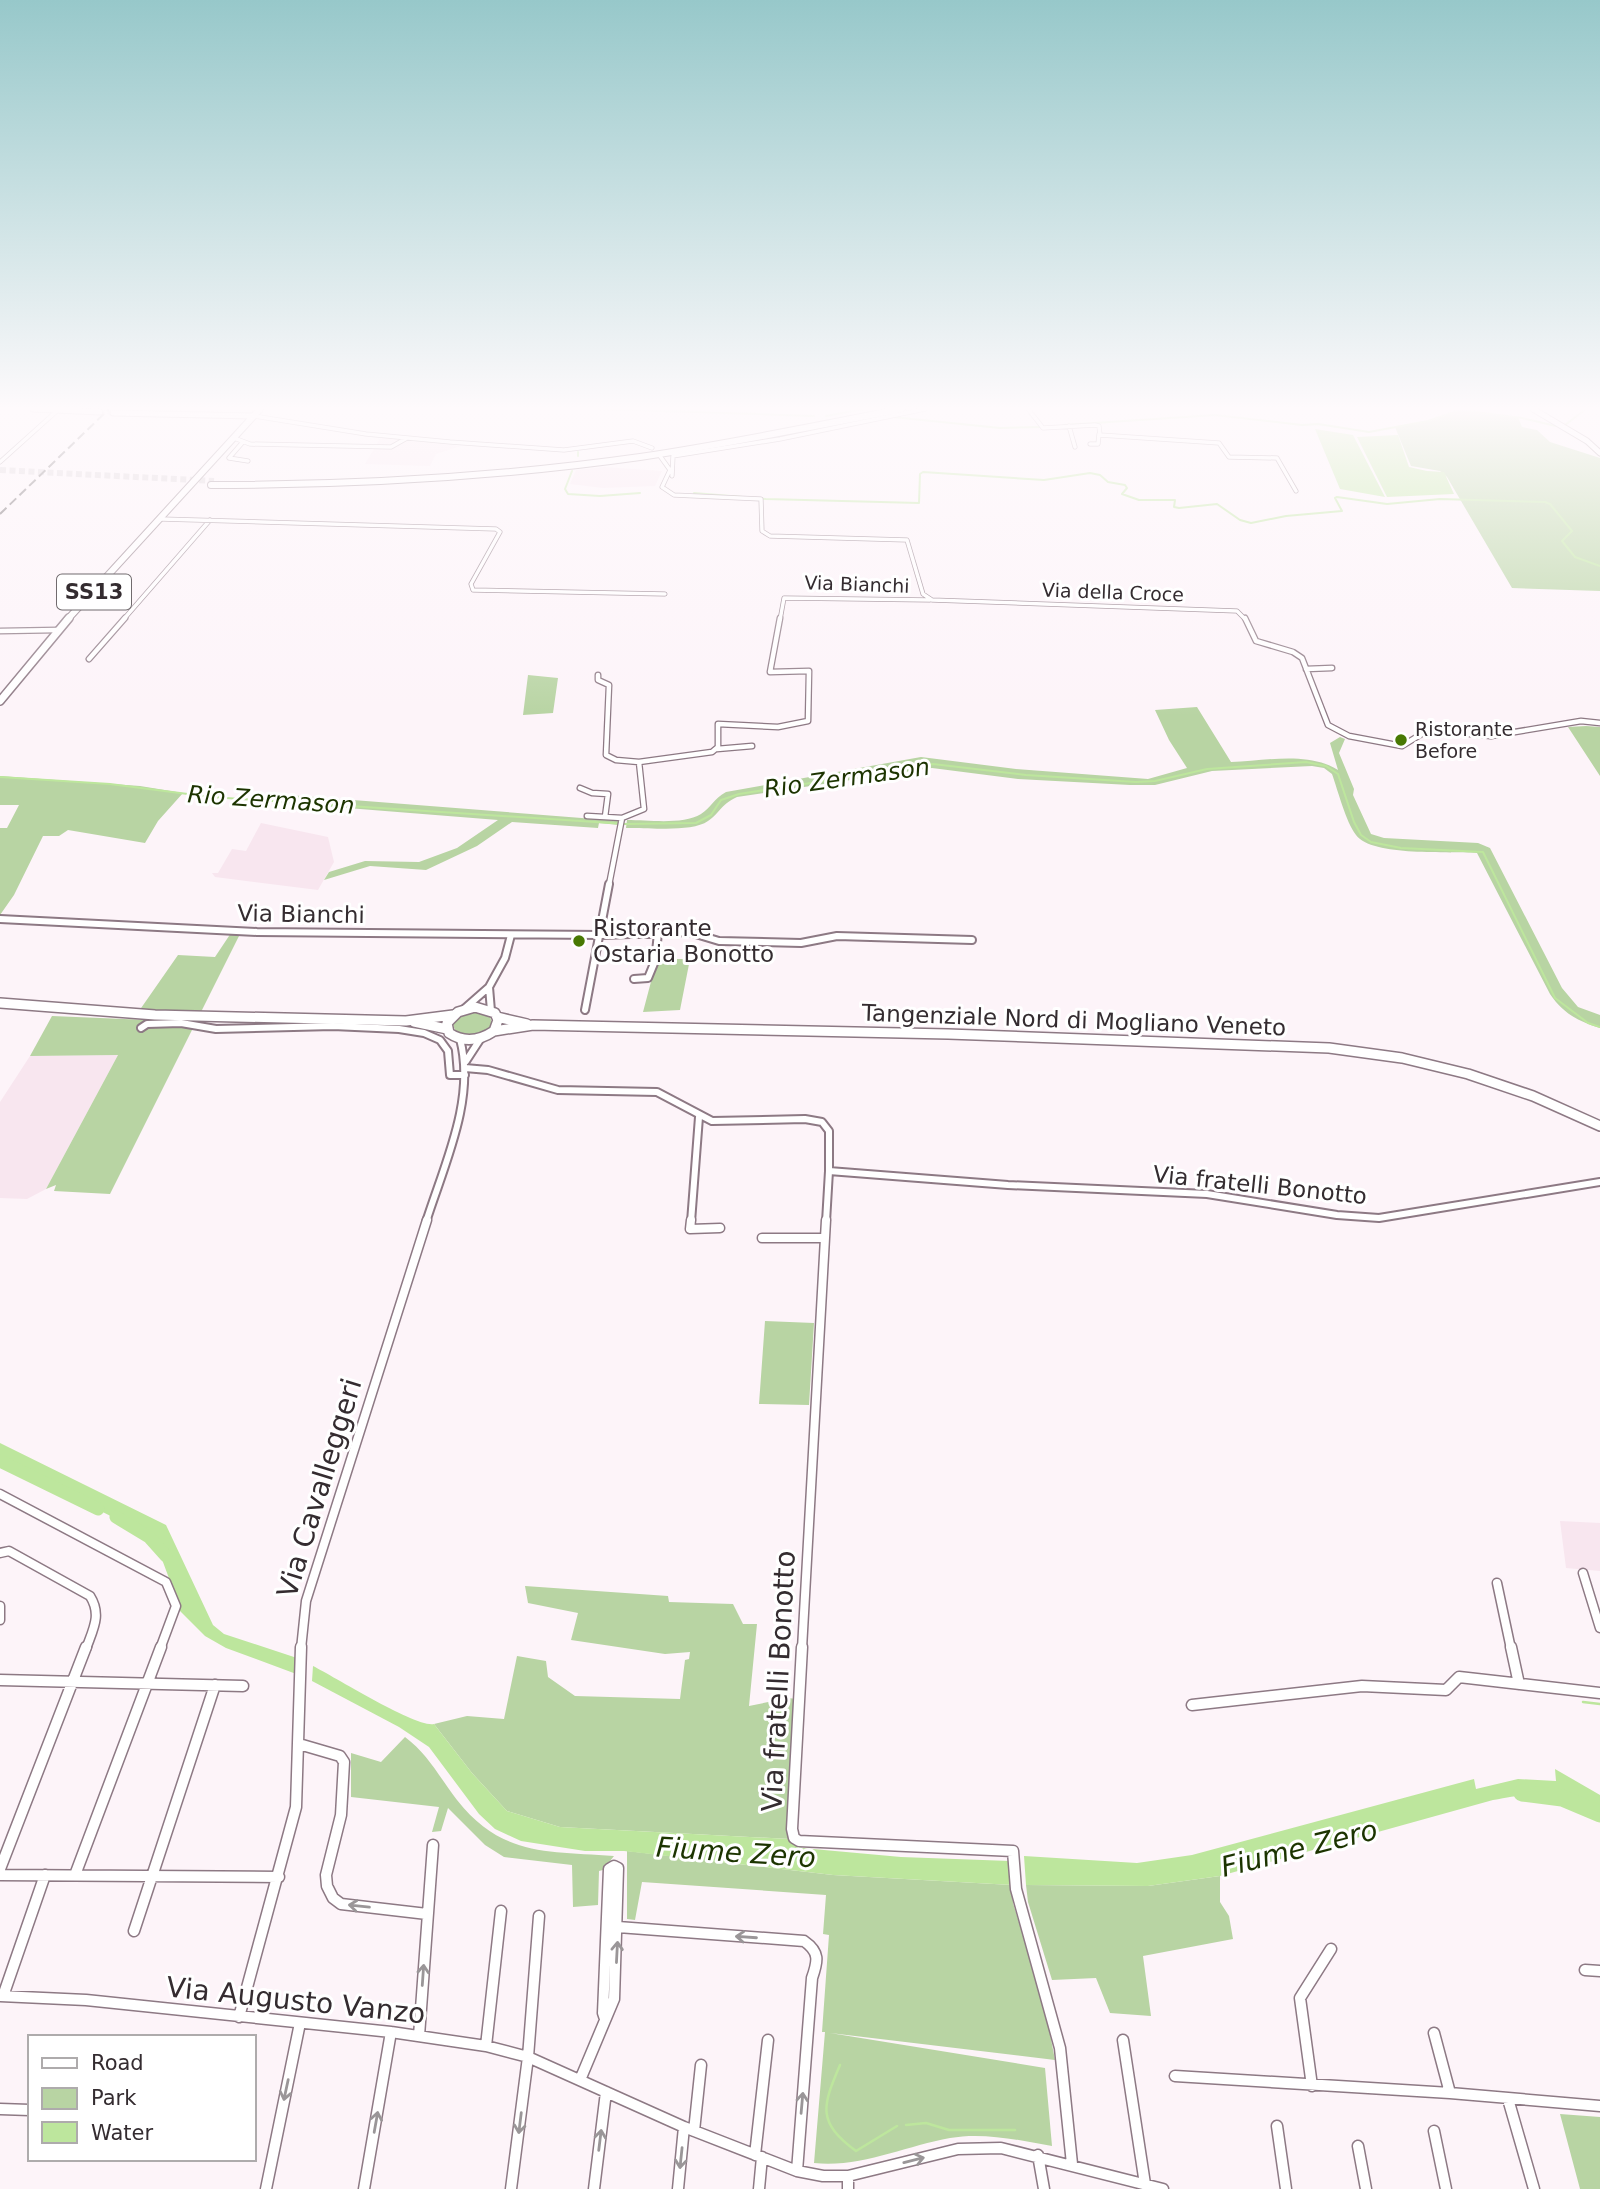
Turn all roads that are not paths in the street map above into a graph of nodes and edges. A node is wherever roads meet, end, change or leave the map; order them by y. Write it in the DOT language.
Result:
graph roads {
  1 [pos="168,511"];
  2 [pos="763,511"];
  3 [pos="161,519"];
  4 [pos="210,520"];
  5 [pos="665,594"];
  6 [pos="932,600"];
  7 [pos="58,630"];
  8 [pos="0,631"];
  9 [pos="89,659"];
  10 [pos="1332,668"];
  11 [pos="1306,669"];
  12 [pos="598,675"];
  13 [pos="0,701"];
  14 [pos="1600,723"];
  15 [pos="752,746"];
  16 [pos="717,749"];
  17 [pos="639,762"];
  18 [pos="580,788"];
  19 [pos="587,817"];
  20 [pos="605,817"];
  21 [pos="622,821"];
  22 [pos="0,919"];
  23 [pos="658,933"];
  24 [pos="511,934"];
  25 [pos="601,935"];
  26 [pos="972,940"];
  27 [pos="634,979"];
  28 [pos="489,987"];
  29 [pos="0,1003"];
  30 [pos="463,1010"];
  31 [pos="586,1010"];
  32 [pos="494,1014"];
  33 [pos="453,1015"];
  34 [pos="406,1021"];
  35 [pos="533,1025"];
  36 [pos="141,1028"];
  37 [pos="447,1029"];
  38 [pos="494,1031"];
  39 [pos="481,1038"];
  40 [pos="460,1040"];
  41 [pos="465,1068"];
  42 [pos="699,1117"];
  43 [pos="1600,1126"];
  44 [pos="829,1171"];
  45 [pos="1600,1182"];
  46 [pos="720,1228"];
  47 [pos="762,1238"];
  48 [pos="825,1238"];
  49 [pos="0,1494"];
  50 [pos="0,1553"];
  51 [pos="1583,1573"];
  52 [pos="1497,1583"];
  53 [pos="0,1606"];
  54 [pos="0,1620"];
  55 [pos="1600,1628"];
  56 [pos="0,1680"];
  57 [pos="74,1682"];
  58 [pos="148,1684"];
  59 [pos="1520,1684"];
  60 [pos="215,1685"];
  61 [pos="243,1686"];
  62 [pos="1600,1693"];
  63 [pos="1192,1705"];
  64 [pos="299,1744"];
  65 [pos="433,1845"];
  66 [pos="0,1869"];
  67 [pos="0,1875"];
  68 [pos="45,1875"];
  69 [pos="75,1875"];
  70 [pos="151,1876"];
  71 [pos="279,1877"];
  72 [pos="501,1911"];
  73 [pos="427,1914"];
  74 [pos="540,1916"];
  75 [pos="618,1927"];
  76 [pos="134,1931"];
  77 [pos="1331,1949"];
  78 [pos="1585,1970"];
  79 [pos="1600,1971"];
  80 [pos="1,1996"];
  81 [pos="239,2017"];
  82 [pos="606,2019"];
  83 [pos="300,2023"];
  84 [pos="391,2032"];
  85 [pos="1434,2033"];
  86 [pos="419,2036"];
  87 [pos="768,2040"];
  88 [pos="1123,2040"];
  89 [pos="486,2046"];
  90 [pos="528,2057"];
  91 [pos="701,2065"];
  92 [pos="1175,2076"];
  93 [pos="580,2080"];
  94 [pos="1312,2086"];
  95 [pos="606,2092"];
  96 [pos="1450,2093"];
  97 [pos="1508,2099"];
  98 [pos="1600,2106"];
  99 [pos="0,2109"];
  100 [pos="28,2110"];
  101 [pos="1277,2126"];
  102 [pos="689,2129"];
  103 [pos="1434,2131"];
  104 [pos="1358,2146"];
  105 [pos="1038,2155"];
  106 [pos="758,2156"];
  107 [pos="1072,2164"];
  108 [pos="797,2171"];
  109 [pos="848,2176"];
  110 [pos="1145,2184"];
  111 [pos="266,2189"];
  112 [pos="364,2189"];
  113 [pos="511,2189"];
  114 [pos="594,2189"];
  115 [pos="678,2189"];
  116 [pos="760,2189"];
  117 [pos="848,2189"];
  118 [pos="1044,2189"];
  119 [pos="1163,2189"];
  120 [pos="1286,2189"];
  121 [pos="1366,2189"];
  122 [pos="1446,2189"];
  123 [pos="1534,2189"];
  1 -- 3 [label="main road, SS13"];
  2 -- 6 [label="street"];
  3 -- 4 [label="street"];
  3 -- 7 [label="main road, SS13"];
  4 -- 5 [label="street"];
  4 -- 9 [label="street"];
  6 -- 11 [label="street, Via della Croce"];
  6 -- 16 [label="street, Via Bianchi"];
  7 -- 8 [label="street"];
  7 -- 13 [label="main road, SS13"];
  10 -- 11 [label="street"];
  11 -- 14 [label="street"];
  12 -- 17 [label="street"];
  15 -- 16 [label="street"];
  16 -- 17 [label="street"];
  17 -- 21 [label="street"];
  18 -- 20 [label="street"];
  19 -- 20 [label="street"];
  20 -- 21 [label="street"];
  21 -- 25 [label="street"];
  22 -- 24 [label="street, Via Bianchi"];
  23 -- 25 [label="street, Via Bianchi"];
  23 -- 26 [label="street, Via Bianchi"];
  23 -- 27 [label="street"];
  24 -- 25 [label="street, Via Bianchi"];
  24 -- 28 [label="street"];
  25 -- 31 [label="street"];
  28 -- 30 [label="street"];
  28 -- 32 [label="street"];
  29 -- 34 [label="main road"];
  30 -- 32 [label="main road"];
  30 -- 33 [label="main road"];
  32 -- 35 [label="main road"];
  32 -- 38 [label="main road"];
  33 -- 34 [label="main road"];
  33 -- 37 [label="main road"];
  34 -- 37 [label="main road"];
  35 -- 38 [label="main road"];
  35 -- 43 [label="main road, Tangenziale Nord di Mogliano Veneto"];
  36 -- 41 [label="street"];
  37 -- 40 [label="main road"];
  38 -- 39 [label="main road"];
  39 -- 40 [label="main road"];
  39 -- 41 [label="street"];
  40 -- 41 [label="street"];
  41 -- 42 [label="street, Via fratelli Bonotto"];
  41 -- 64 [label="street, Via Cavalleggeri"];
  42 -- 44 [label="street, Via fratelli Bonotto"];
  42 -- 46 [label="street"];
  44 -- 45 [label="street, Via fratelli Bonotto"];
  44 -- 48 [label="street, Via fratelli Bonotto"];
  47 -- 48 [label="street"];
  48 -- 107 [label="street, Via fratelli Bonotto"];
  49 -- 58 [label="street"];
  50 -- 57 [label="street"];
  51 -- 55 [label="street"];
  52 -- 59 [label="street"];
  53 -- 54 [label="street"];
  56 -- 57 [label="street"];
  57 -- 58 [label="street"];
  57 -- 66 [label="street"];
  58 -- 60 [label="street"];
  58 -- 69 [label="street"];
  59 -- 62 [label="street"];
  59 -- 63 [label="street"];
  60 -- 61 [label="street"];
  60 -- 70 [label="street"];
  64 -- 71 [label="street, Via Cavalleggeri"];
  73 -- 64 [label="street, one-way"];
  65 -- 73 [label="street"];
  67 -- 68 [label="street"];
  68 -- 69 [label="street"];
  68 -- 80 [label="street"];
  69 -- 70 [label="street"];
  70 -- 71 [label="street"];
  70 -- 76 [label="street"];
  71 -- 81 [label="street, Via Cavalleggeri"];
  72 -- 89 [label="street"];
  86 -- 73 [label="street, one-way"];
  74 -- 90 [label="street"];
  82 -- 75 [label="street, one-way"];
  75 -- 82 [label="street"];
  108 -- 75 [label="street, one-way"];
  77 -- 94 [label="street"];
  78 -- 79 [label="street"];
  80 -- 81 [label="street, Via Augusto Vanzo"];
  81 -- 83 [label="street, Via Augusto Vanzo"];
  82 -- 93 [label="street"];
  83 -- 84 [label="street, Via Augusto Vanzo"];
  83 -- 111 [label="street, one-way"];
  84 -- 86 [label="street, Via Augusto Vanzo"];
  112 -- 84 [label="street, one-way"];
  85 -- 96 [label="street"];
  86 -- 89 [label="street, Via Augusto Vanzo"];
  87 -- 106 [label="street"];
  88 -- 110 [label="street"];
  89 -- 90 [label="street, Via Augusto Vanzo"];
  90 -- 93 [label="street, Via Augusto Vanzo"];
  90 -- 113 [label="street, one-way"];
  91 -- 102 [label="street"];
  92 -- 94 [label="street"];
  93 -- 95 [label="street, Via Augusto Vanzo"];
  94 -- 96 [label="street"];
  95 -- 102 [label="street, Via Augusto Vanzo"];
  114 -- 95 [label="street, one-way"];
  96 -- 97 [label="street"];
  97 -- 98 [label="street"];
  97 -- 123 [label="street"];
  99 -- 100 [label="street"];
  101 -- 120 [label="street"];
  102 -- 106 [label="street, Via Augusto Vanzo"];
  102 -- 115 [label="street, one-way"];
  103 -- 122 [label="street"];
  104 -- 121 [label="street"];
  105 -- 107 [label="street, Via Augusto Vanzo"];
  109 -- 105 [label="street, Via Augusto Vanzo, one-way"];
  105 -- 118 [label="street"];
  106 -- 108 [label="street, Via Augusto Vanzo"];
  106 -- 116 [label="street"];
  107 -- 110 [label="street, Via Augusto Vanzo"];
  108 -- 109 [label="street, Via Augusto Vanzo"];
  109 -- 117 [label="street"];
  110 -- 119 [label="street, Via Augusto Vanzo"];
}
